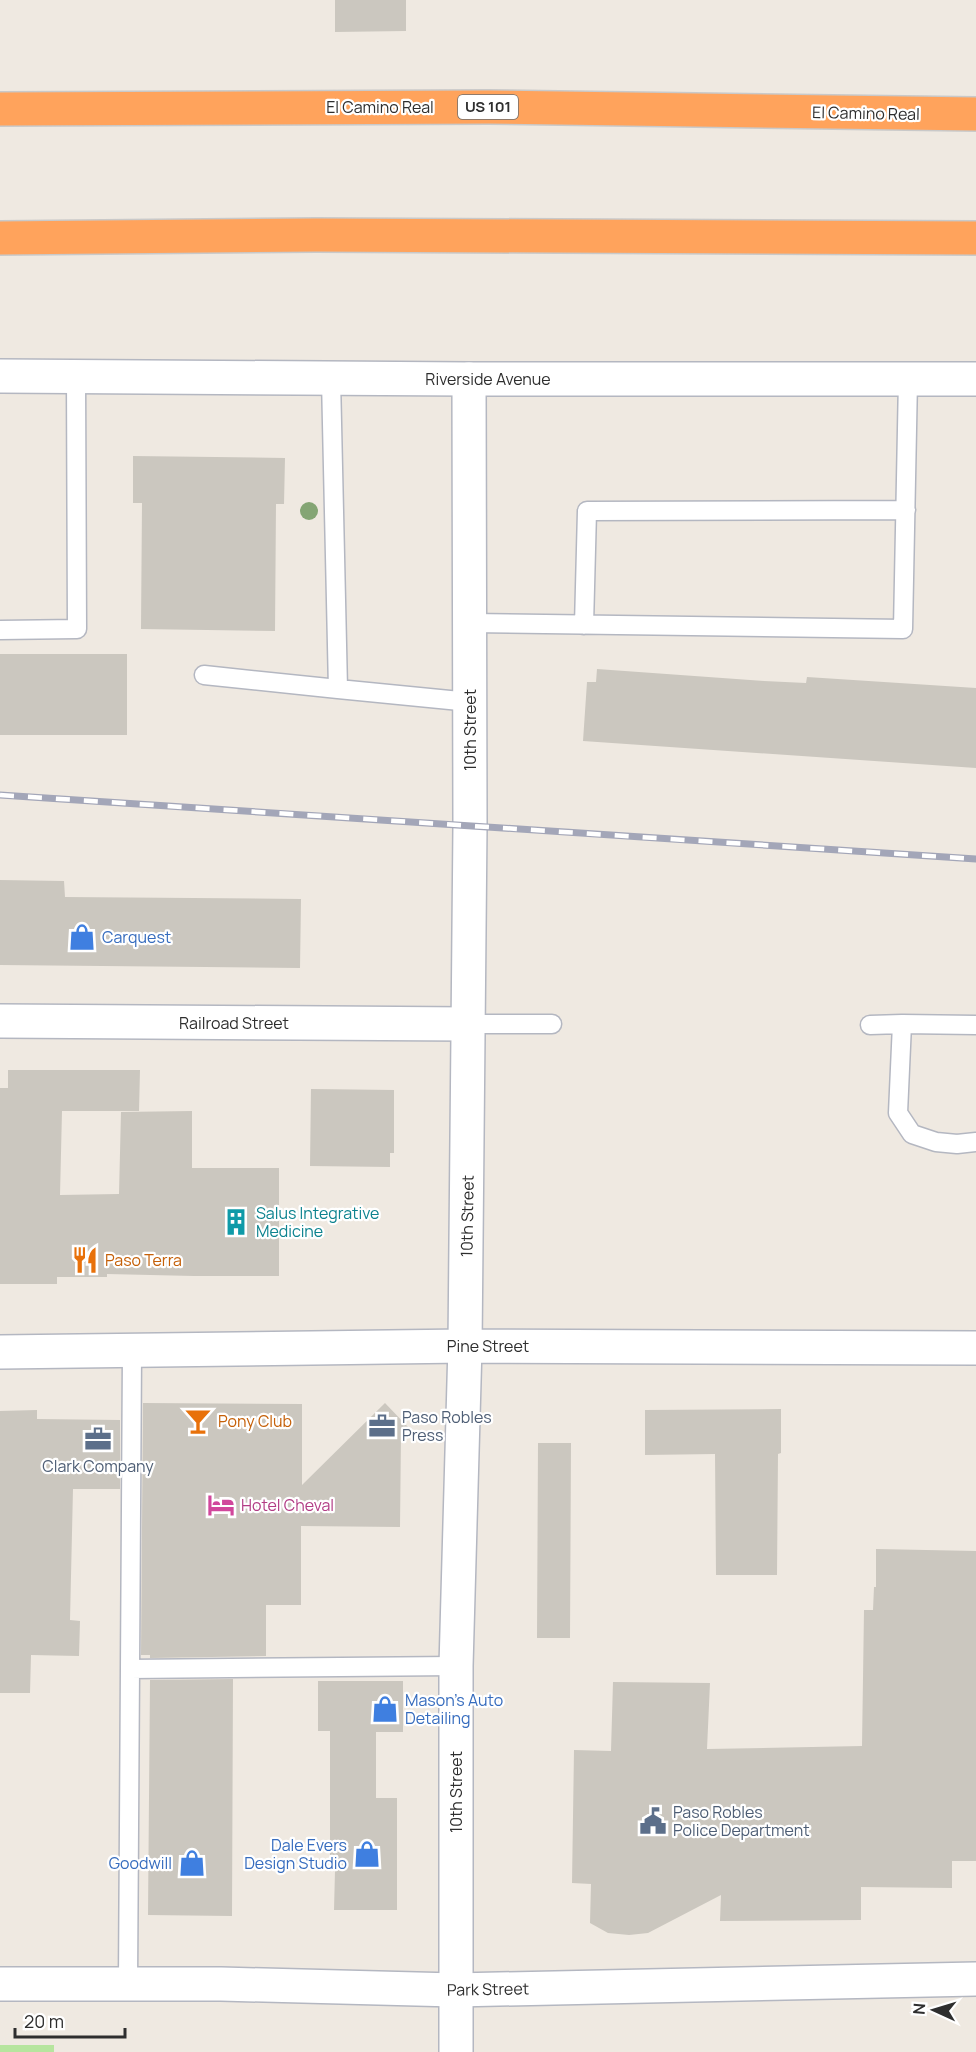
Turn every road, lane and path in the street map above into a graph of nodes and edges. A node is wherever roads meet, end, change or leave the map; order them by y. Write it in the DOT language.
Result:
graph roads {
  1 [pos="0,109"];
  2 [pos="976,114"];
  3 [pos="0,238"];
  4 [pos="976,238"];
  5 [pos="0,376"];
  6 [pos="76,377"];
  7 [pos="331,379"];
  8 [pos="469,379"];
  9 [pos="908,379"];
  10 [pos="976,379"];
  11 [pos="906,510"];
  12 [pos="470,623"];
  13 [pos="584,625"];
  14 [pos="0,630"];
  15 [pos="204,675"];
  16 [pos="338,689"];
  17 [pos="470,702"];
  18 [pos="0,1021"];
  19 [pos="469,1024"];
  20 [pos="552,1024"];
  21 [pos="902,1024"];
  22 [pos="870,1025"];
  23 [pos="976,1025"];
  24 [pos="976,1142"];
  25 [pos="465,1346"];
  26 [pos="976,1348"];
  27 [pos="0,1352"];
  28 [pos="132,1352"];
  29 [pos="456,1666"];
  30 [pos="130,1669"];
  31 [pos="976,1979"];
  32 [pos="0,1984"];
  33 [pos="128,1984"];
  34 [pos="455,1990"];
  35 [pos="456,2052"];
  1 -- 2 [label="highway, El Camino Real / US 101"];
  3 -- 4 [label="highway"];
  5 -- 6 [label="street, Riverside Avenue"];
  6 -- 7 [label="street, Riverside Avenue"];
  6 -- 14 [label="lane"];
  7 -- 8 [label="street, Riverside Avenue"];
  7 -- 16 [label="lane"];
  8 -- 9 [label="street, Riverside Avenue"];
  8 -- 12 [label="street, 10th Street"];
  9 -- 10 [label="street, Riverside Avenue"];
  9 -- 11 [label="lane"];
  11 -- 13 [label="lane"];
  11 -- 13 [label="lane"];
  12 -- 13 [label="lane"];
  12 -- 17 [label="street, 10th Street"];
  15 -- 16 [label="lane"];
  16 -- 17 [label="lane"];
  17 -- 19 [label="street, 10th Street"];
  18 -- 19 [label="street, Railroad Street"];
  19 -- 20 [label="lane"];
  19 -- 25 [label="street, 10th Street"];
  21 -- 22 [label="lane"];
  21 -- 23 [label="lane"];
  21 -- 24 [label="lane"];
  25 -- 26 [label="street, Pine Street"];
  25 -- 28 [label="street, Pine Street"];
  25 -- 29 [label="street, 10th Street"];
  27 -- 28 [label="street, Pine Street"];
  28 -- 30 [label="lane"];
  29 -- 30 [label="lane"];
  29 -- 34 [label="street, 10th Street"];
  30 -- 33 [label="lane"];
  31 -- 34 [label="street, Park Street"];
  32 -- 33 [label="street, Park Street"];
  33 -- 34 [label="street, Park Street"];
  34 -- 35 [label="street, 10th Street"];
}
